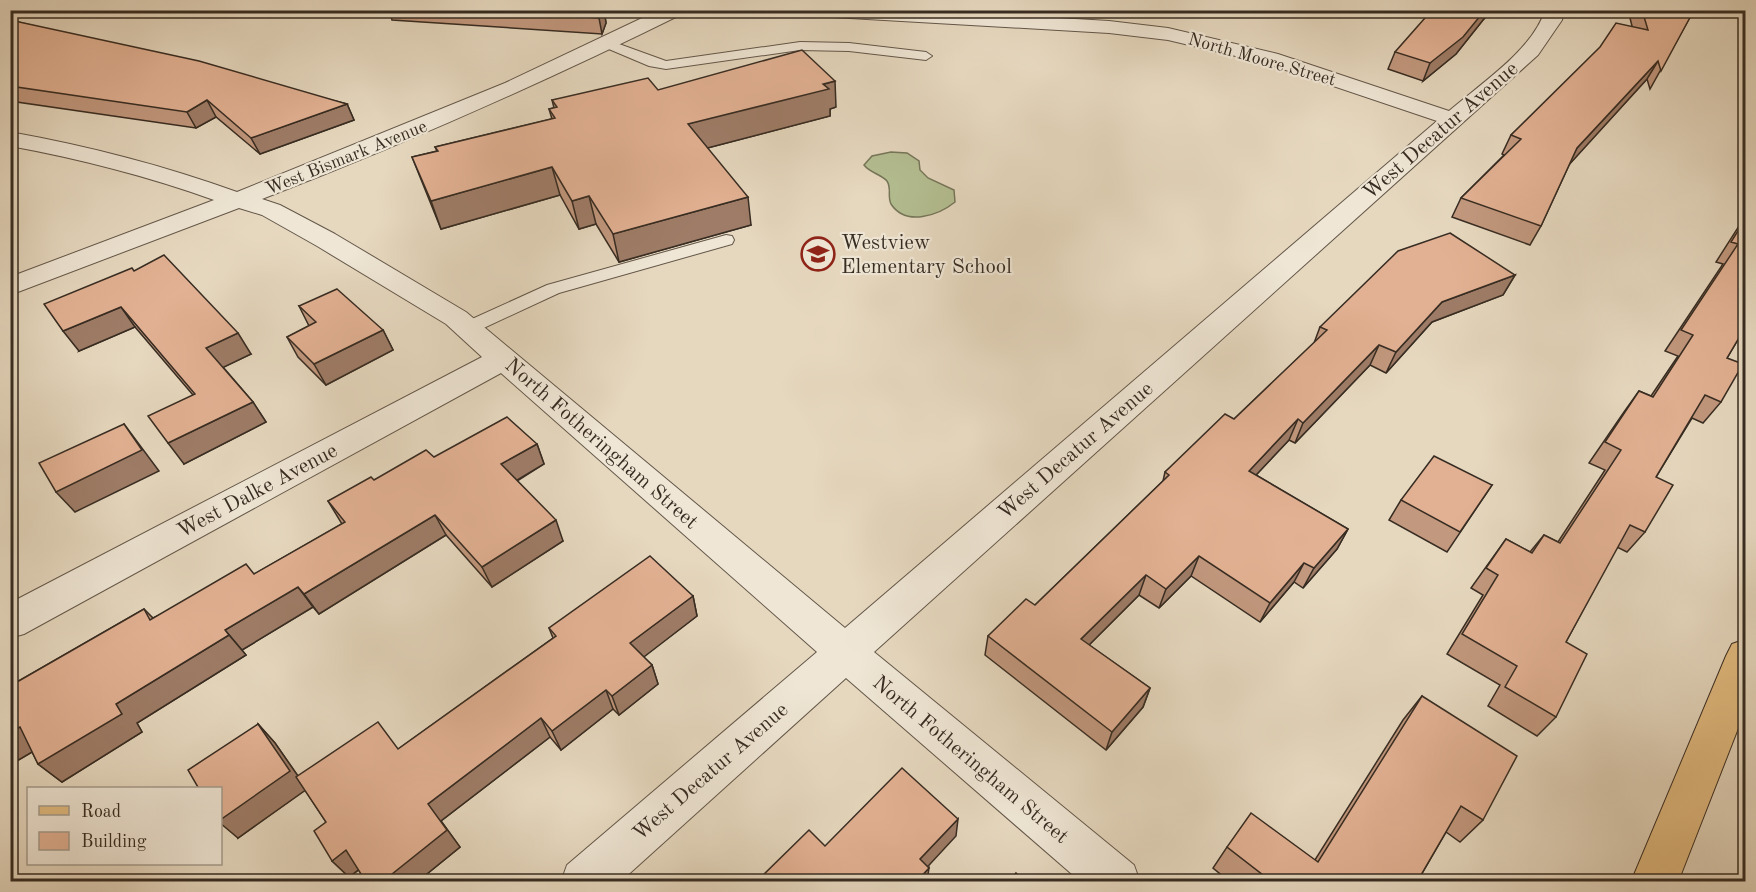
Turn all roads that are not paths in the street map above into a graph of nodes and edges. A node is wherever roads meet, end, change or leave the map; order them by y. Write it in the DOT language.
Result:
graph roads {
  1 [pos="675,10"];
  2 [pos="815,10"];
  3 [pos="1556,10"];
  4 [pos="608,44"];
  5 [pos="926,56"];
  6 [pos="1452,119"];
  7 [pos="10,139"];
  8 [pos="237,201"];
  9 [pos="726,240"];
  10 [pos="10,287"];
  11 [pos="468,328"];
  12 [pos="504,358"];
  13 [pos="10,622"];
  14 [pos="845,652"];
  15 [pos="1746,656"];
  16 [pos="584,882"];
  17 [pos="1117,882"];
  18 [pos="1654,882"];
  1 -- 4 [label="street, West Bismark Avenue"];
  2 -- 6 [label="street, North Moore Street"];
  3 -- 6 [label="street, West Decatur Avenue"];
  4 -- 5 [label="lane"];
  4 -- 8 [label="street, West Bismark Avenue"];
  6 -- 14 [label="street, West Decatur Avenue"];
  7 -- 8 [label="street, North Fotheringham Street"];
  8 -- 10 [label="street, West Bismark Avenue"];
  8 -- 11 [label="street, North Fotheringham Street"];
  9 -- 11 [label="lane"];
  11 -- 12 [label="street, North Fotheringham Street"];
  12 -- 13 [label="street, West Dalke Avenue"];
  12 -- 14 [label="street, North Fotheringham Street"];
  14 -- 16 [label="street, West Decatur Avenue"];
  14 -- 17 [label="street, North Fotheringham Street"];
  15 -- 18 [label="main road"];
}
